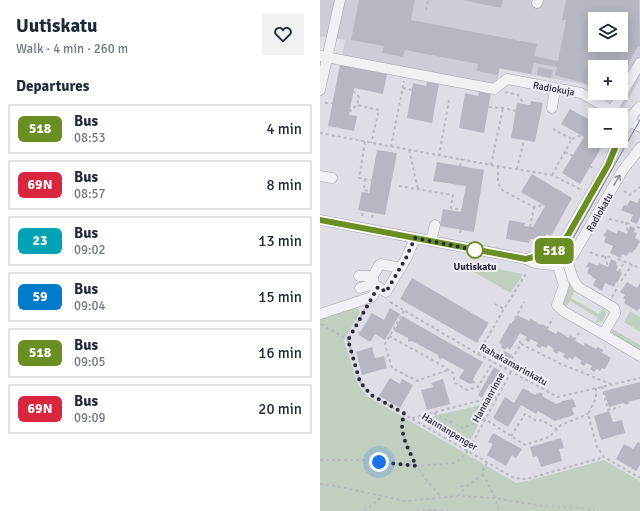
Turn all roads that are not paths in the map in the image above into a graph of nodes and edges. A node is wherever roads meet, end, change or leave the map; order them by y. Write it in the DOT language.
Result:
graph roads {
  1 [pos="340,0"];
  2 [pos="324,57"];
  3 [pos="640,63"];
  4 [pos="322,70"];
  5 [pos="555,89"];
  6 [pos="320,90"];
  7 [pos="640,107"];
  8 [pos="552,108"];
  9 [pos="606,108"];
  10 [pos="623,108"];
  11 [pos="628,112"];
  12 [pos="628,120"];
  13 [pos="640,127"];
  14 [pos="615,148"];
  15 [pos="640,148"];
  16 [pos="320,176"];
  17 [pos="332,178"];
  18 [pos="320,220"];
  19 [pos="435,225"];
  20 [pos="415,238"];
  21 [pos="431,241"];
  22 [pos="556,251"];
  23 [pos="526,259"];
  24 [pos="567,260"];
  25 [pos="558,264"];
  26 [pos="401,268"];
  27 [pos="358,276"];
  28 [pos="375,282"];
  29 [pos="360,288"];
  30 [pos="320,314"];
  31 [pos="603,334"];
  32 [pos="640,356"];
  1 -- 2 [label="street"];
  2 -- 4 [label="street"];
  2 -- 5 [label="street, Radiokuja"];
  3 -- 10 [label="street"];
  4 -- 6 [label="street"];
  5 -- 8 [label="street"];
  5 -- 9 [label="street, Radiokuja"];
  7 -- 11 [label="street"];
  12 -- 13 [label="street, Radiokuja"];
  14 -- 22 [label="street, Radiokatu"];
  24 -- 15 [label="street, Radiokatu, one-way"];
  16 -- 17 [label="street"];
  18 -- 20 [label="street, Radiokatu"];
  19 -- 21 [label="street"];
  20 -- 21 [label="street, Radiokatu"];
  20 -- 26 [label="street"];
  21 -- 23 [label="street, Radiokatu"];
  22 -- 23 [label="street, Radiokatu"];
  22 -- 24 [label="street"];
  22 -- 25 [label="street"];
  23 -- 25 [label="street, Radiokatu"];
  24 -- 25 [label="street, Radiokatu"];
  24 -- 31 [label="street"];
  25 -- 31 [label="street"];
  26 -- 28 [label="street"];
  26 -- 28 [label="street"];
  27 -- 28 [label="street"];
  28 -- 29 [label="street"];
  28 -- 30 [label="street"];
  31 -- 32 [label="street"];
}
